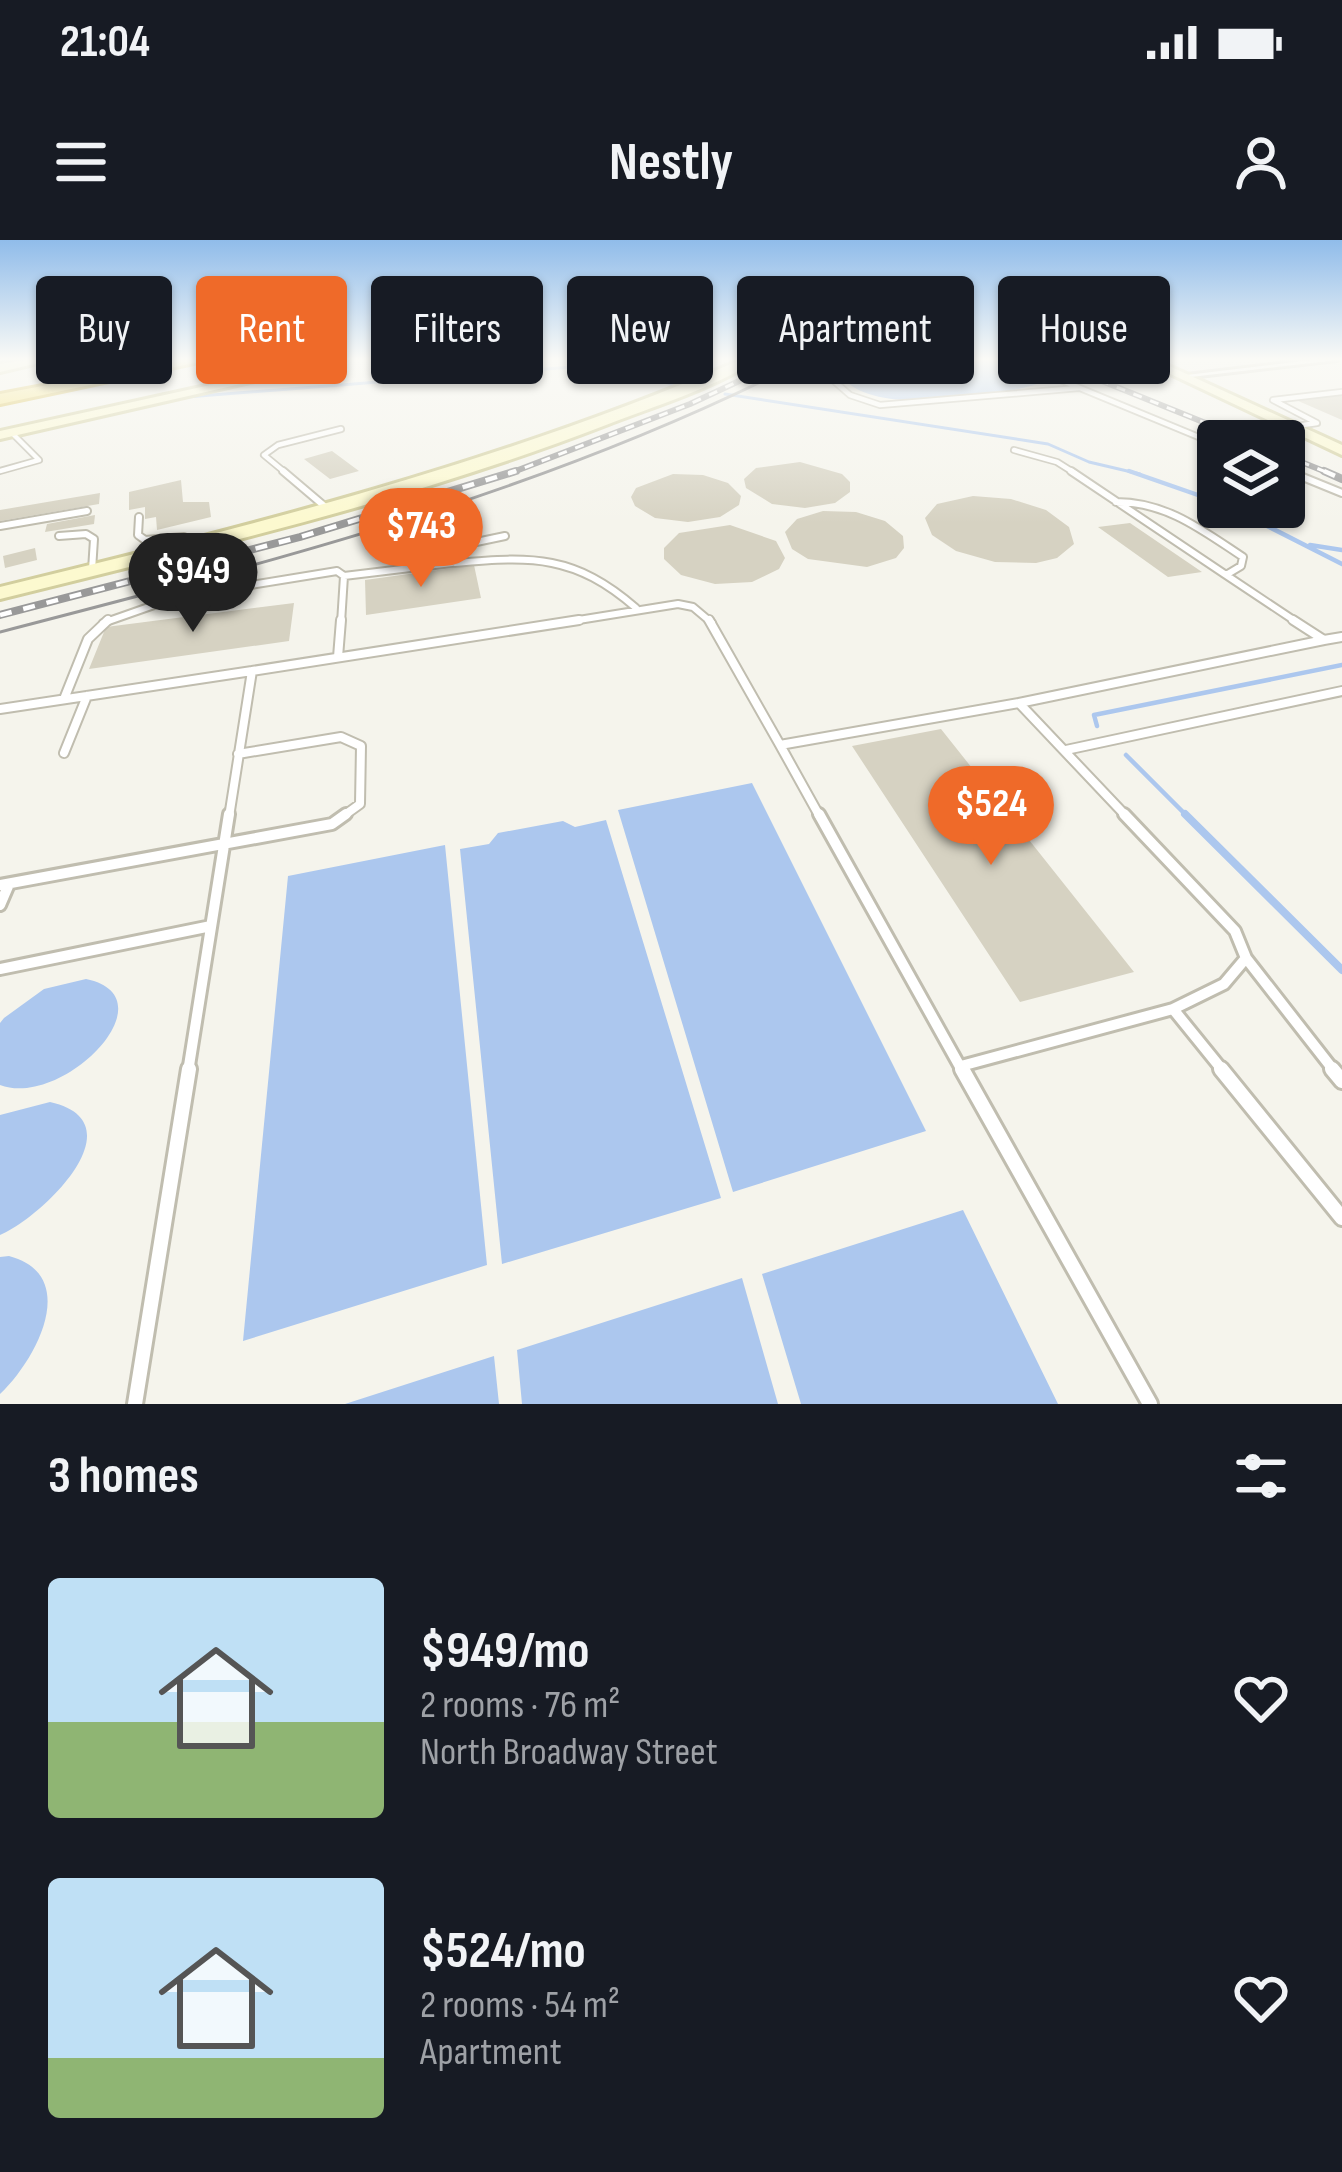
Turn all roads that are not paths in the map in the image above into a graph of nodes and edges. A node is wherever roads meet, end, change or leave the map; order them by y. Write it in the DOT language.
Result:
graph roads {
  1 [pos="95,414"];
  2 [pos="622,414"];
  3 [pos="1143,414"];
  4 [pos="1300,414"];
  5 [pos="1305,425"];
  6 [pos="341,429"];
  7 [pos="6,434"];
  8 [pos="1305,434"];
  9 [pos="1197,436"];
  10 [pos="1014,451"];
  11 [pos="1342,451"];
  12 [pos="0,471"];
  13 [pos="1305,478"];
  14 [pos="1342,493"];
  15 [pos="1116,502"];
  16 [pos="329,510"];
  17 [pos="87,511"];
  18 [pos="139,517"];
  19 [pos="0,526"];
  20 [pos="59,536"];
  21 [pos="505,536"];
  22 [pos="190,545"];
  23 [pos="455,563"];
  24 [pos="92,570"];
  25 [pos="1226,575"];
  26 [pos="344,576"];
  27 [pos="0,593"];
  28 [pos="636,608"];
  29 [pos="1342,637"];
  30 [pos="1324,640"];
  31 [pos="338,657"];
  32 [pos="252,670"];
  33 [pos="1342,691"];
  34 [pos="87,696"];
  35 [pos="64,699"];
  36 [pos="1019,703"];
  37 [pos="0,709"];
  38 [pos="780,745"];
  39 [pos="1066,750"];
  40 [pos="64,752"];
  41 [pos="238,754"];
  42 [pos="224,844"];
  43 [pos="4,884"];
  44 [pos="0,905"];
  45 [pos="211,926"];
  46 [pos="1246,958"];
  47 [pos="0,969"];
  48 [pos="1173,1009"];
  49 [pos="961,1066"];
  50 [pos="1342,1082"];
  51 [pos="1342,1219"];
  52 [pos="135,1404"];
  53 [pos="1150,1404"];
  1 -- 7 [label="street"];
  2 -- 16 [label="street"];
  3 -- 9 [label="lane"];
  4 -- 5 [label="lane"];
  6 -- 16 [label="lane"];
  7 -- 12 [label="lane"];
  8 -- 11 [label="street"];
  10 -- 15 [label="lane"];
  13 -- 14 [label="lane"];
  15 -- 25 [label="lane"];
  15 -- 25 [label="lane"];
  16 -- 22 [label="street"];
  17 -- 19 [label="lane"];
  18 -- 22 [label="lane"];
  20 -- 24 [label="lane"];
  21 -- 23 [label="lane"];
  22 -- 24 [label="street"];
  23 -- 26 [label="lane"];
  23 -- 28 [label="lane"];
  24 -- 27 [label="street"];
  25 -- 30 [label="lane"];
  26 -- 31 [label="lane"];
  26 -- 35 [label="lane"];
  28 -- 31 [label="lane"];
  28 -- 38 [label="lane"];
  29 -- 30 [label="lane"];
  30 -- 36 [label="lane"];
  31 -- 32 [label="lane"];
  32 -- 34 [label="lane"];
  32 -- 41 [label="lane"];
  33 -- 39 [label="lane"];
  34 -- 35 [label="lane"];
  34 -- 40 [label="lane"];
  35 -- 37 [label="lane"];
  36 -- 38 [label="lane"];
  36 -- 39 [label="lane"];
  38 -- 49 [label="lane"];
  39 -- 46 [label="lane"];
  41 -- 42 [label="lane"];
  41 -- 42 [label="lane"];
  42 -- 43 [label="lane"];
  42 -- 45 [label="lane"];
  43 -- 44 [label="lane"];
  45 -- 47 [label="lane"];
  45 -- 52 [label="lane"];
  46 -- 48 [label="lane"];
  46 -- 50 [label="lane"];
  48 -- 49 [label="lane"];
  48 -- 51 [label="lane"];
  49 -- 53 [label="lane"];
}
